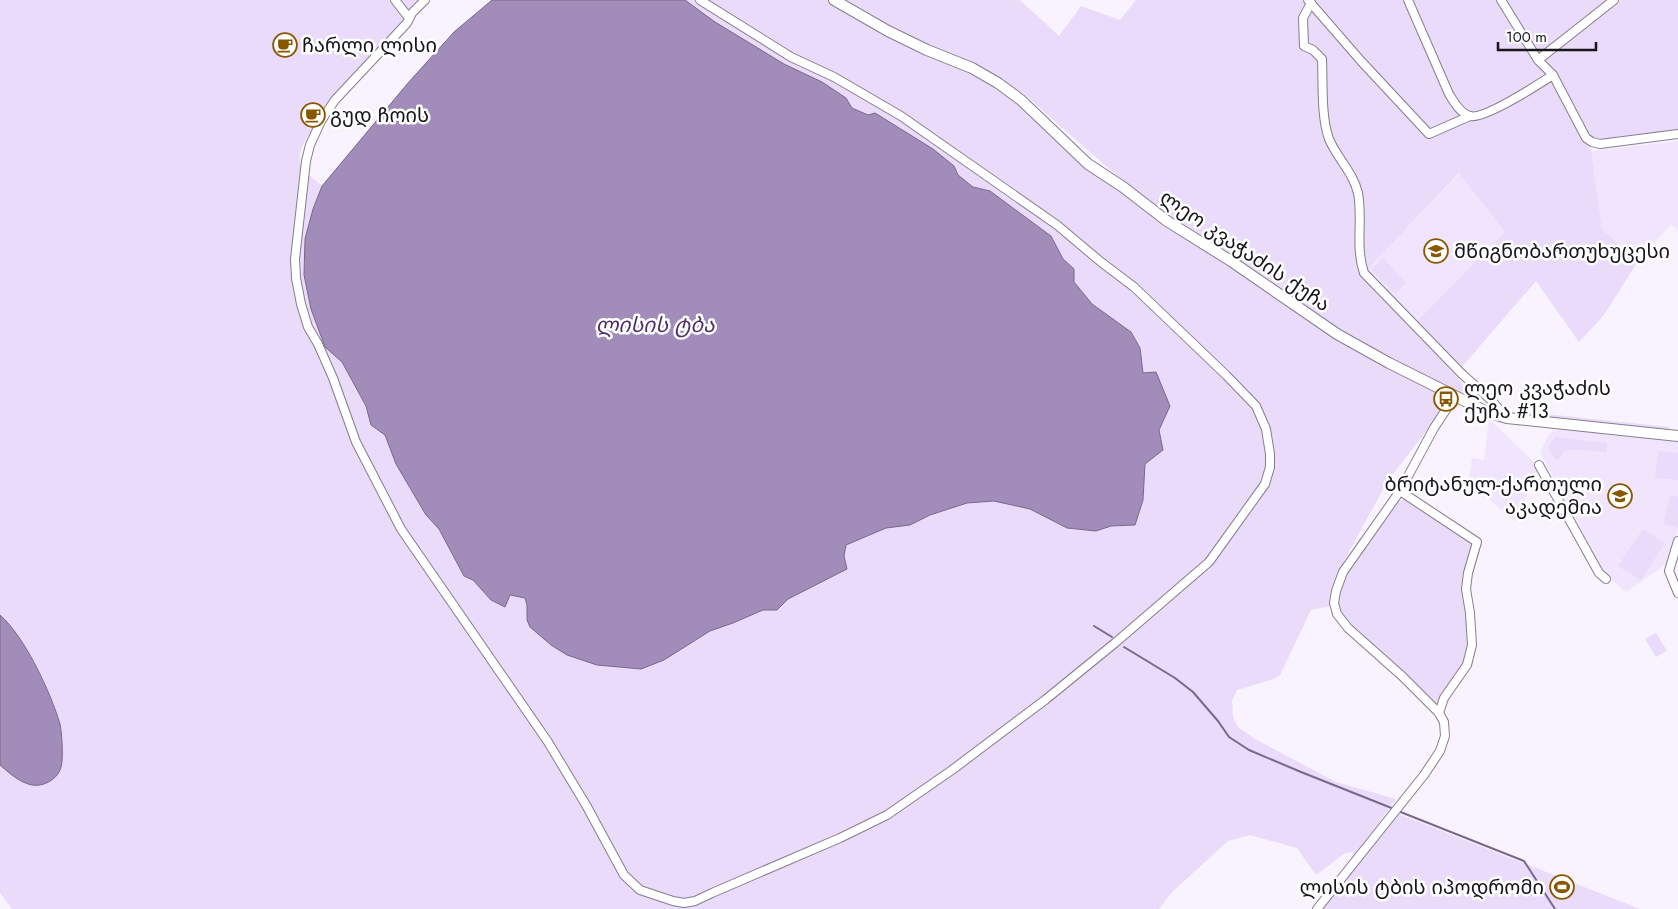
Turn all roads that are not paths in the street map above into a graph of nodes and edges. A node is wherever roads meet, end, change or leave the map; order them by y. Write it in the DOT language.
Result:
graph roads {
  1 [pos="395,0"];
  2 [pos="425,0"];
  3 [pos="700,0"];
  4 [pos="834,0"];
  5 [pos="1408,0"];
  6 [pos="1501,0"];
  7 [pos="1614,0"];
  8 [pos="1310,2"];
  9 [pos="409,18"];
  10 [pos="1538,60"];
  11 [pos="1553,76"];
  12 [pos="1470,116"];
  13 [pos="1678,134"];
  14 [pos="1455,396"];
  15 [pos="1507,418"];
  16 [pos="1678,436"];
  17 [pos="1540,465"];
  18 [pos="1400,491"];
  19 [pos="1678,541"];
  20 [pos="1606,579"];
  21 [pos="1678,593"];
  22 [pos="1439,713"];
  23 [pos="1317,909"];
  1 -- 9 [label="street"];
  2 -- 9 [label="street"];
  3 -- 9 [label="street"];
  4 -- 14 [label="main road, ლეო კვაჭაძის ქუჩა"];
  5 -- 12 [label="street"];
  6 -- 10 [label="street"];
  7 -- 10 [label="street"];
  8 -- 12 [label="street"];
  8 -- 15 [label="street"];
  10 -- 11 [label="street"];
  11 -- 12 [label="street"];
  11 -- 13 [label="street"];
  14 -- 15 [label="main road, ლეო კვაჭაძის ქუჩა"];
  14 -- 18 [label="street"];
  15 -- 16 [label="main road, ლეო კვაჭაძის ქუჩა"];
  17 -- 20 [label="street"];
  18 -- 22 [label="street"];
  18 -- 22 [label="street"];
  19 -- 21 [label="street"];
  22 -- 23 [label="street"];
}
